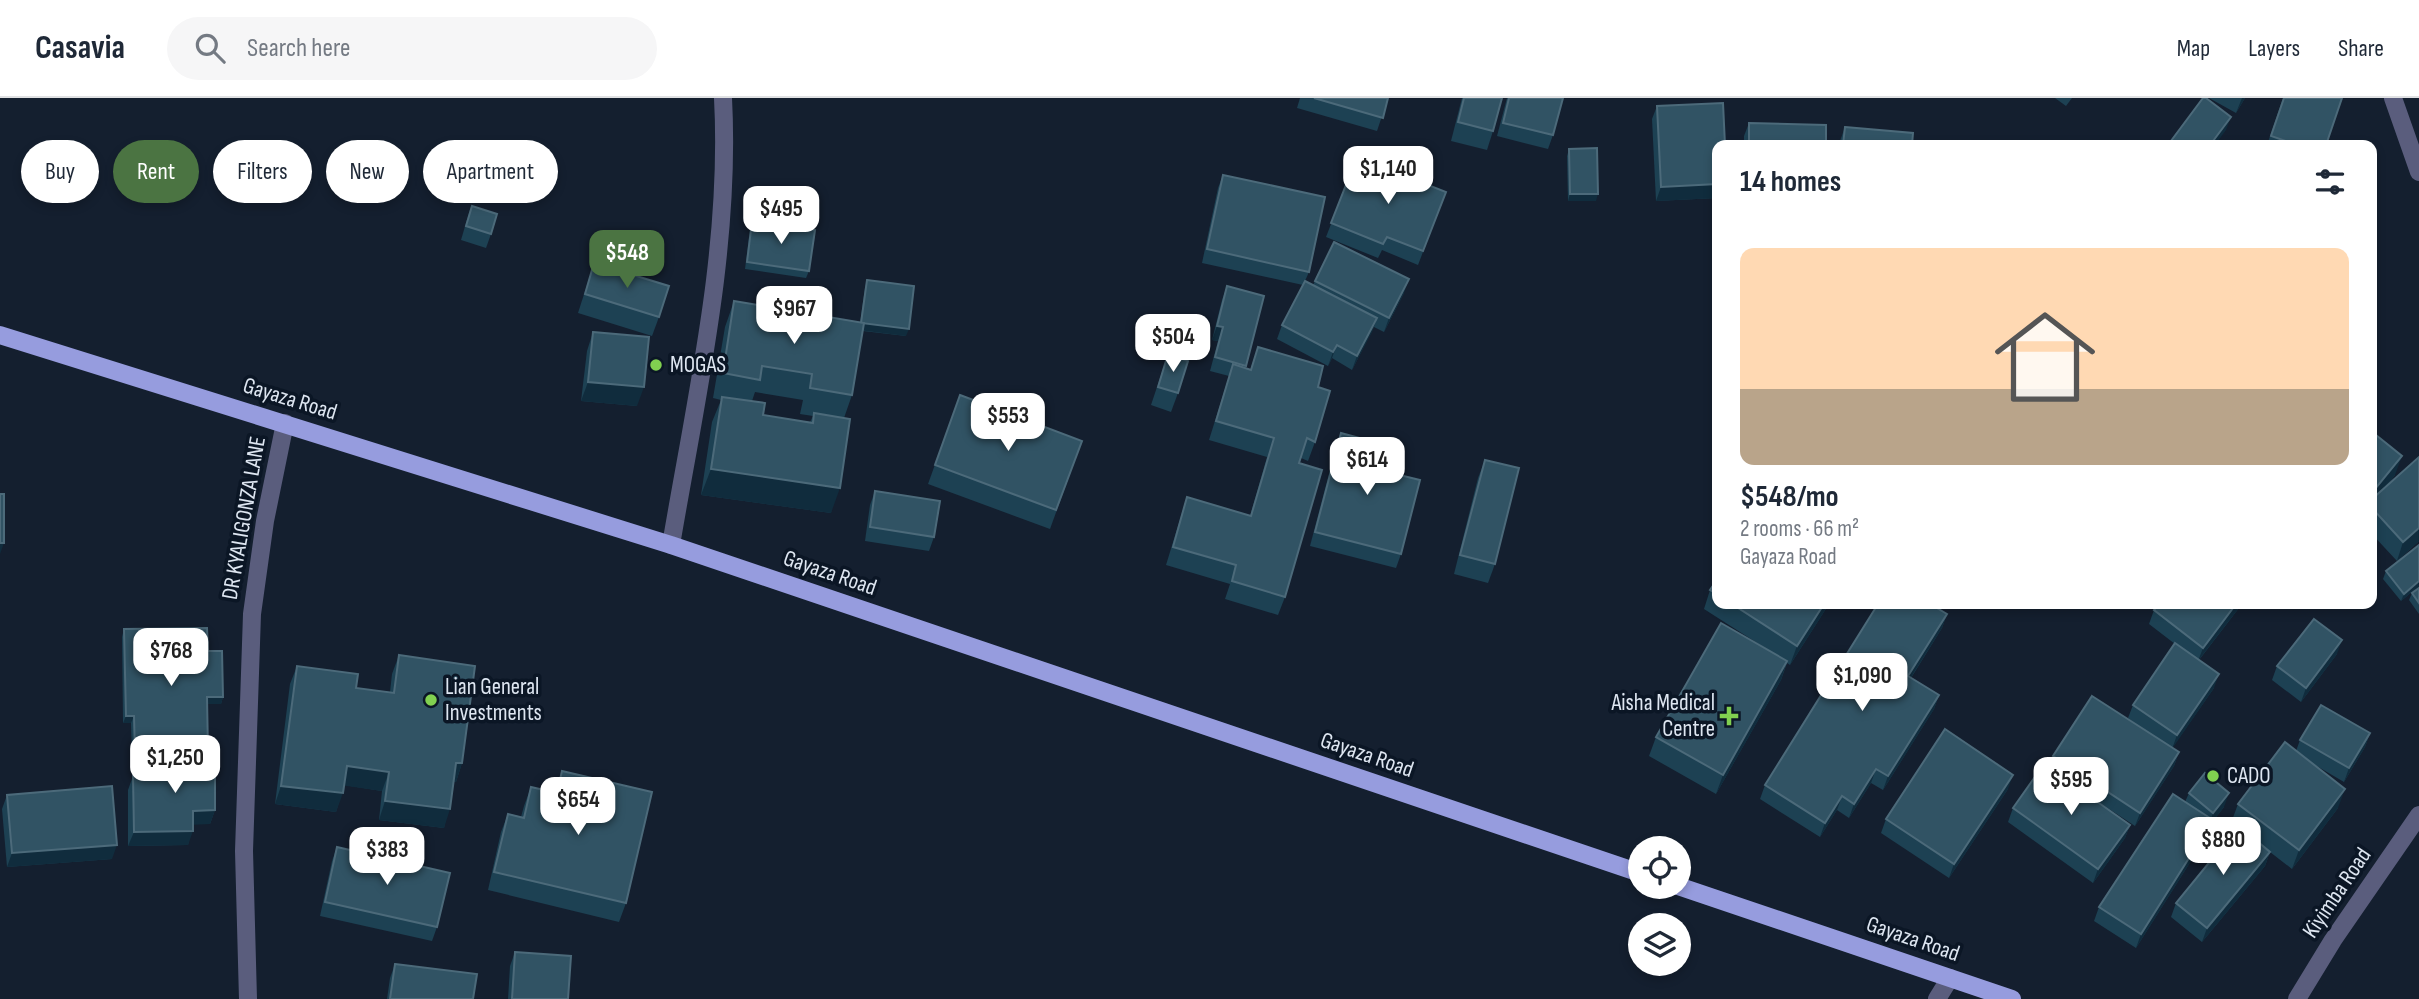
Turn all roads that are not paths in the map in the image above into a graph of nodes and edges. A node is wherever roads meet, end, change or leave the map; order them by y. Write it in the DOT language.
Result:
graph roads {
  1 [pos="723,98"];
  2 [pos="2393,98"];
  3 [pos="2419,172"];
  4 [pos="0,335"];
  5 [pos="285,423"];
  6 [pos="671,545"];
  7 [pos="2419,815"];
  8 [pos="1628,869"];
  9 [pos="1691,890"];
  10 [pos="1950,978"];
  11 [pos="248,999"];
  12 [pos="1937,999"];
  13 [pos="2012,999"];
  14 [pos="2297,999"];
  1 -- 6 [label="street"];
  2 -- 3 [label="street"];
  4 -- 5 [label="main road, Gayaza Road"];
  5 -- 6 [label="main road, Gayaza Road"];
  5 -- 11 [label="street, DR KYALIGONZA LANE"];
  6 -- 8 [label="main road, Gayaza Road"];
  7 -- 14 [label="street, Kiyimba Road"];
  9 -- 10 [label="main road, Gayaza Road"];
  10 -- 12 [label="street"];
  10 -- 13 [label="main road, Gayaza Road"];
}
